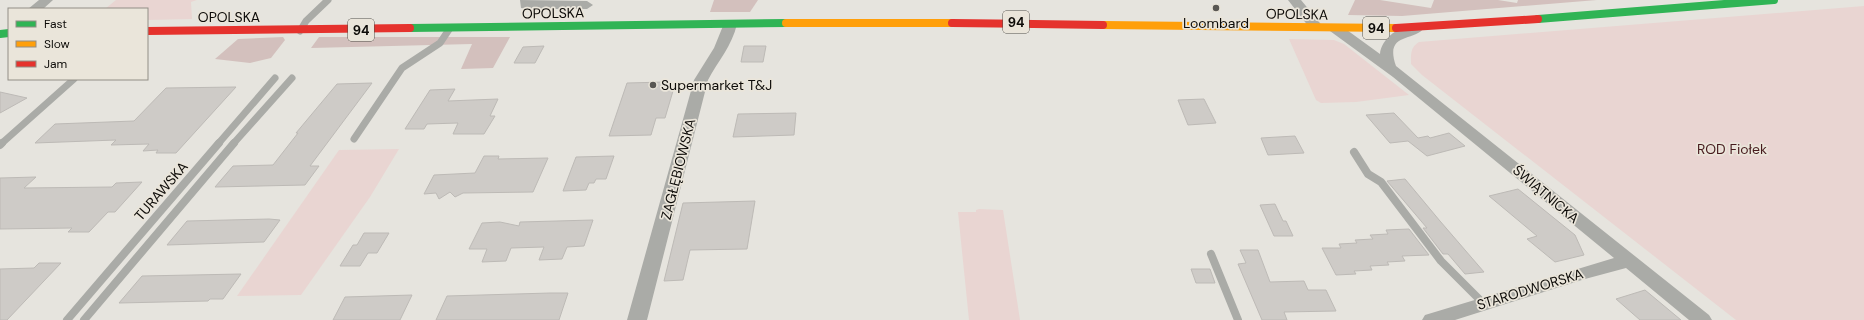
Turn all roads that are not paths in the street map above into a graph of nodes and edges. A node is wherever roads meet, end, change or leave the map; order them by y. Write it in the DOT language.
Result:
graph roads {
  1 [pos="47,0"];
  2 [pos="328,0"];
  3 [pos="526,0"];
  4 [pos="1294,0"];
  5 [pos="1774,0"];
  6 [pos="553,2"];
  7 [pos="588,2"];
  8 [pos="35,8"];
  9 [pos="730,24"];
  10 [pos="576,26"];
  11 [pos="8,28"];
  12 [pos="450,28"];
  13 [pos="1317,28"];
  14 [pos="1335,28"];
  15 [pos="1417,28"];
  16 [pos="148,31"];
  17 [pos="300,31"];
  18 [pos="0,34"];
  19 [pos="1390,68"];
  20 [pos="275,78"];
  21 [pos="292,78"];
  22 [pos="73,80"];
  23 [pos="354,139"];
  24 [pos="0,145"];
  25 [pos="1354,152"];
  26 [pos="1211,254"];
  27 [pos="1628,261"];
  28 [pos="1483,303"];
  29 [pos="66,320"];
  30 [pos="84,320"];
  31 [pos="638,320"];
  32 [pos="1238,320"];
  33 [pos="1432,320"];
  34 [pos="1702,320"];
  1 -- 8 [label="street"];
  2 -- 17 [label="lane"];
  3 -- 6 [label="street"];
  4 -- 13 [label="street"];
  5 -- 15 [label="main road, OPOLSKA / 94"];
  6 -- 7 [label="street"];
  7 -- 10 [label="street"];
  9 -- 10 [label="main road, OPOLSKA / 94"];
  9 -- 13 [label="main road, OPOLSKA / 94"];
  9 -- 31 [label="street, ZAGŁĘBIOWSKA"];
  10 -- 12 [label="main road, OPOLSKA / 94"];
  11 -- 18 [label="street"];
  12 -- 17 [label="main road, OPOLSKA / 94"];
  12 -- 23 [label="lane"];
  13 -- 14 [label="main road, OPOLSKA / 94"];
  14 -- 15 [label="main road, OPOLSKA / 94"];
  14 -- 19 [label="street, ŚWIĄTNICKA"];
  15 -- 19 [label="street"];
  16 -- 17 [label="main road, OPOLSKA / 94"];
  19 -- 27 [label="street, ŚWIĄTNICKA"];
  20 -- 29 [label="lane, TURAWSKA"];
  21 -- 30 [label="lane"];
  22 -- 24 [label="lane"];
  25 -- 28 [label="lane"];
  26 -- 32 [label="lane"];
  27 -- 28 [label="street, STARODWORSKA"];
  27 -- 34 [label="street, ŚWIĄTNICKA"];
  28 -- 33 [label="street, STARODWORSKA"];
}
